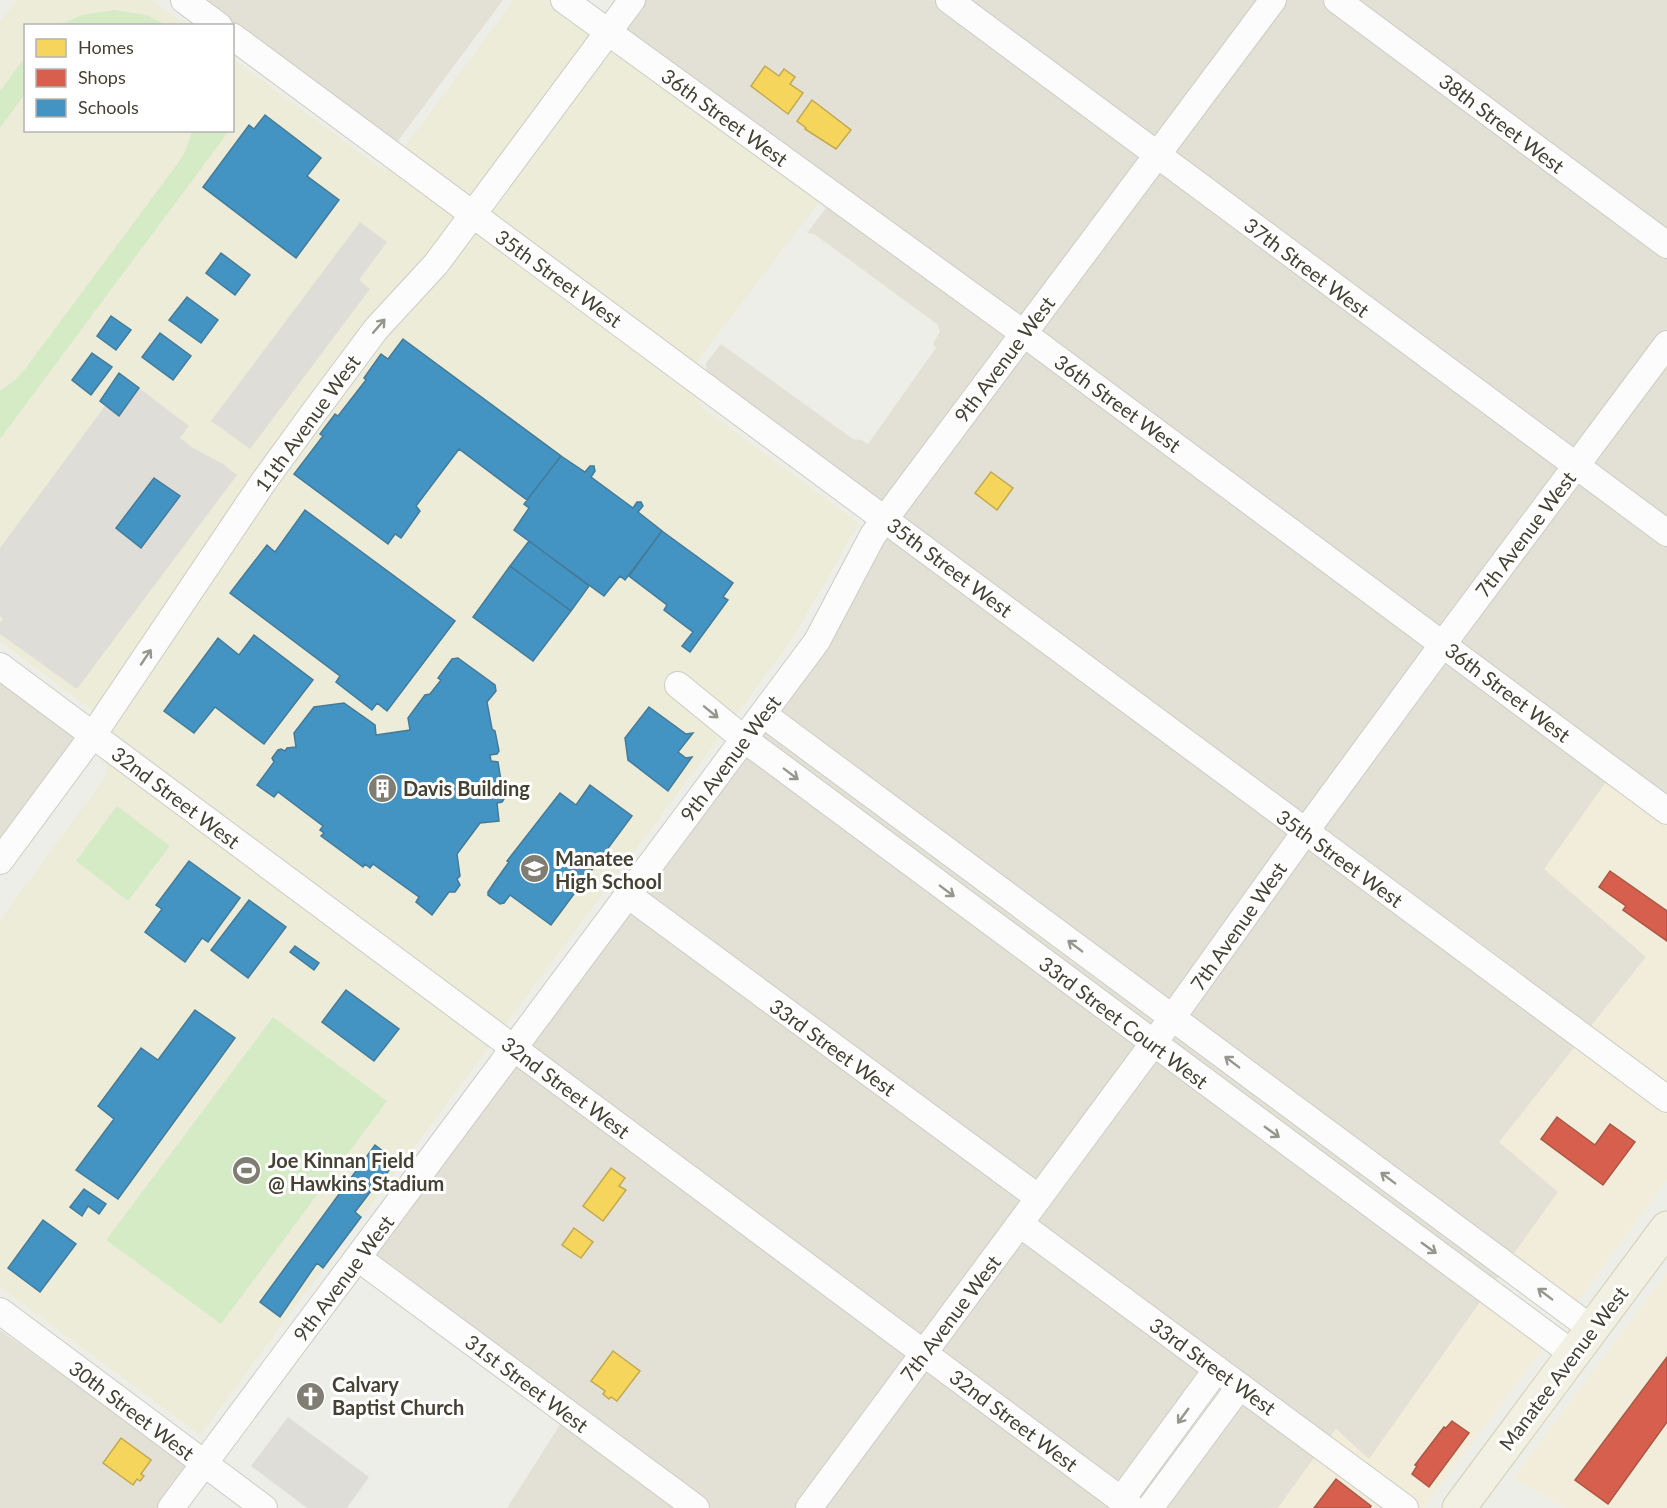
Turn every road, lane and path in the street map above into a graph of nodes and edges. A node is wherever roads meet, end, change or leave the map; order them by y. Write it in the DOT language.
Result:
graph roads {
  1 [pos="184,0"];
  2 [pos="564,0"];
  3 [pos="632,0"];
  4 [pos="949,0"];
  5 [pos="1273,0"];
  6 [pos="1337,0"];
  7 [pos="216,24"];
  8 [pos="608,32"];
  9 [pos="234,37"];
  10 [pos="1156,155"];
  11 [pos="472,214"];
  12 [pos="1667,245"];
  13 [pos="1023,333"];
  14 [pos="1667,344"];
  15 [pos="1576,466"];
  16 [pos="885,519"];
  17 [pos="1667,533"];
  18 [pos="1443,644"];
  19 [pos="0,666"];
  20 [pos="678,685"];
  21 [pos="763,714"];
  22 [pos="93,735"];
  23 [pos="744,739"];
  24 [pos="1667,811"];
  25 [pos="1305,832"];
  26 [pos="0,861"];
  27 [pos="628,895"];
  28 [pos="1172,1018"];
  29 [pos="1152,1044"];
  30 [pos="514,1048"];
  31 [pos="1667,1099"];
  32 [pos="1039,1198"];
  33 [pos="1020,1224"];
  34 [pos="1665,1234"];
  35 [pos="358,1258"];
  36 [pos="0,1311"];
  37 [pos="1583,1342"];
  38 [pos="924,1353"];
  39 [pos="1217,1369"];
  40 [pos="1240,1386"];
  41 [pos="205,1463"];
  42 [pos="1126,1504"];
  43 [pos="171,1508"];
  44 [pos="264,1508"];
  45 [pos="696,1508"];
  46 [pos="809,1508"];
  47 [pos="1150,1508"];
  48 [pos="1404,1508"];
  49 [pos="1459,1508"];
  1 -- 7 [label="street"];
  2 -- 8 [label="street, 36th Street West"];
  3 -- 8 [label="street, 11th Avenue West"];
  4 -- 10 [label="street, 37th Street West"];
  5 -- 10 [label="street, 9th Avenue West"];
  6 -- 12 [label="street, 38th Street West"];
  8 -- 11 [label="street, 11th Avenue West"];
  8 -- 13 [label="street, 36th Street West"];
  9 -- 11 [label="street, 35th Street West"];
  10 -- 13 [label="street, 9th Avenue West"];
  10 -- 15 [label="street, 37th Street West"];
  11 -- 16 [label="street, 35th Street West"];
  22 -- 11 [label="street, 11th Avenue West, one-way"];
  13 -- 16 [label="street, 9th Avenue West"];
  13 -- 18 [label="street, 36th Street West"];
  14 -- 15 [label="street, 7th Avenue West"];
  15 -- 17 [label="street, 37th Street West"];
  15 -- 18 [label="street, 7th Avenue West"];
  16 -- 21 [label="street, 9th Avenue West"];
  16 -- 25 [label="street, 35th Street West"];
  18 -- 24 [label="street, 36th Street West"];
  18 -- 25 [label="street, 7th Avenue West"];
  19 -- 22 [label="street, 32nd Street West"];
  20 -- 23 [label="street, 33rd Street Court West, one-way"];
  21 -- 23 [label="street, 9th Avenue West"];
  28 -- 21 [label="street, 33rd Street Court West, one-way"];
  22 -- 26 [label="street, 11th Avenue West"];
  22 -- 30 [label="street, 32nd Street West"];
  23 -- 27 [label="street, 9th Avenue West"];
  23 -- 29 [label="street, 33rd Street Court West, one-way"];
  25 -- 28 [label="street, 7th Avenue West"];
  25 -- 31 [label="street, 35th Street West"];
  27 -- 30 [label="street, 9th Avenue West"];
  27 -- 32 [label="street, 33rd Street West"];
  28 -- 29 [label="street, 7th Avenue West"];
  37 -- 28 [label="street, 33rd Street Court West, one-way"];
  29 -- 32 [label="street, 7th Avenue West"];
  29 -- 37 [label="street, 33rd Street Court West, one-way"];
  30 -- 35 [label="street, 9th Avenue West"];
  30 -- 38 [label="street, 32nd Street West"];
  32 -- 33 [label="street, 7th Avenue West"];
  33 -- 38 [label="street, 7th Avenue West"];
  33 -- 39 [label="street, 33rd Street West"];
  34 -- 37 [label="main road, Manatee Avenue West"];
  35 -- 41 [label="street, 9th Avenue West"];
  35 -- 45 [label="street, 31st Street West"];
  36 -- 41 [label="street, 30th Street West"];
  37 -- 49 [label="main road, Manatee Avenue West"];
  38 -- 42 [label="street, 32nd Street West"];
  38 -- 46 [label="street, 7th Avenue West"];
  39 -- 40 [label="street, 33rd Street West"];
  39 -- 42 [label="street, one-way"];
  40 -- 47 [label="street"];
  40 -- 48 [label="street, 33rd Street West"];
  41 -- 43 [label="street, 9th Avenue West"];
  41 -- 44 [label="street, 30th Street West"];
}
